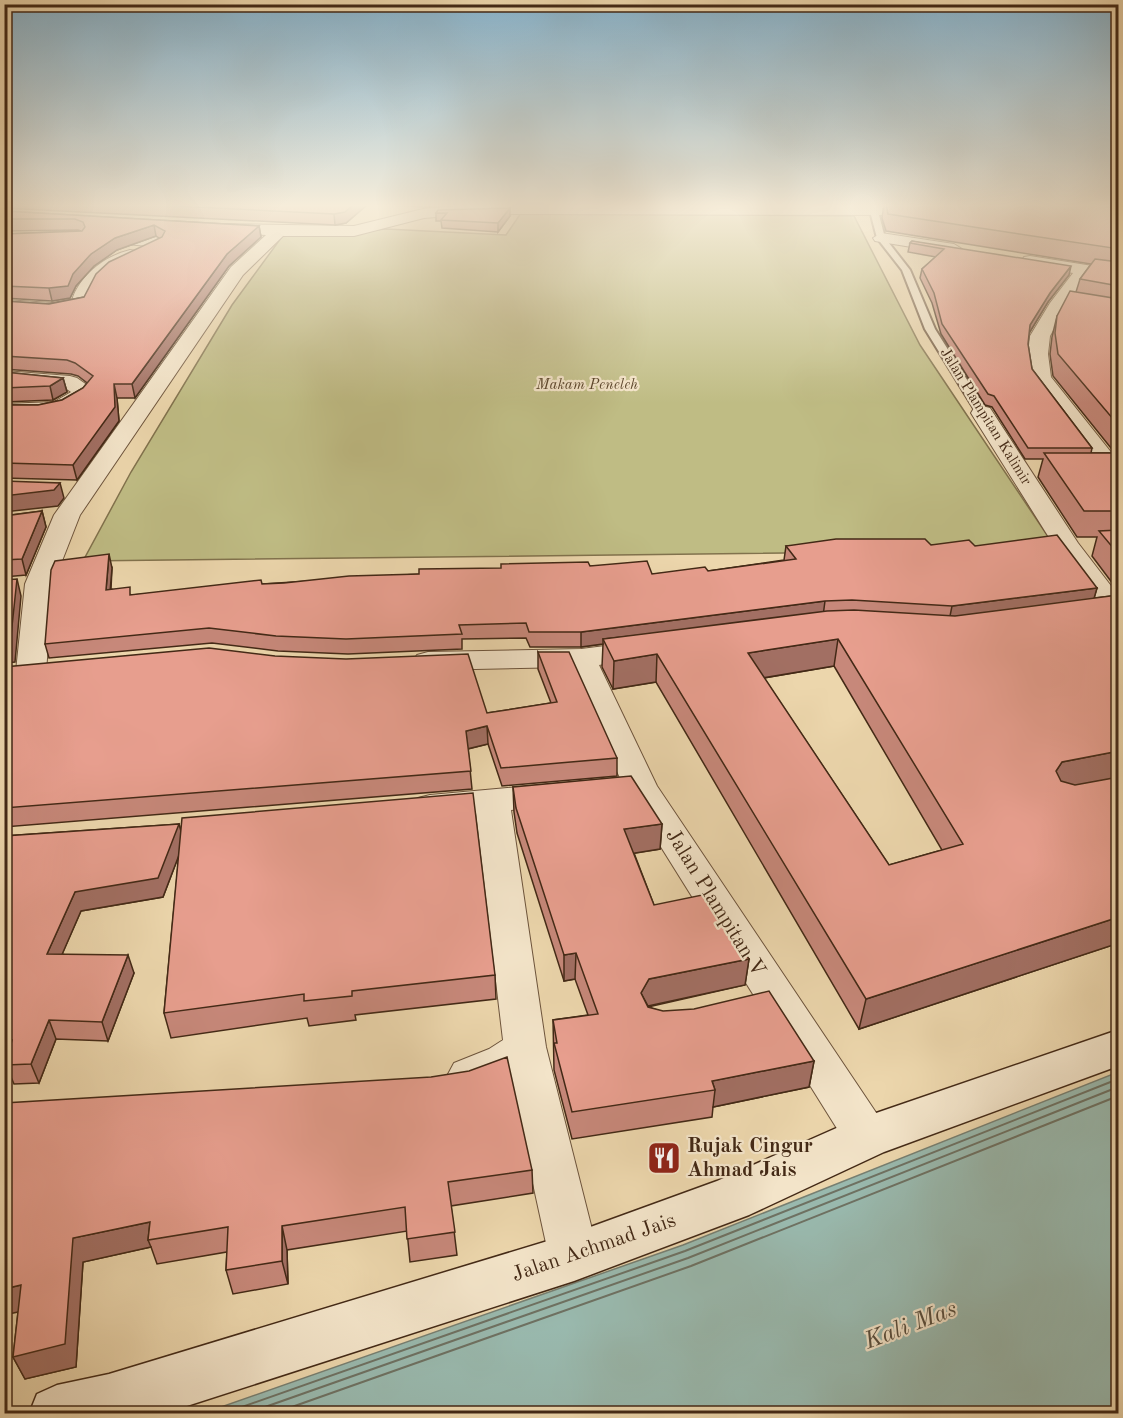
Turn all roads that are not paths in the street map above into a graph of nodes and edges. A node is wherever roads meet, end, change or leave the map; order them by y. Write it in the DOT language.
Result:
graph roads {
  1 [pos="103,270"];
  2 [pos="238,270"];
  3 [pos="906,270"];
  4 [pos="1084,270"];
  5 [pos="1085,270"];
  6 [pos="1119,275"];
  7 [pos="4,305"];
  8 [pos="4,377"];
  9 [pos="4,411"];
  10 [pos="982,413"];
  11 [pos="1106,468"];
  12 [pos="1098,546"];
  13 [pos="1068,547"];
  14 [pos="1118,612"];
  15 [pos="1081,615"];
  16 [pos="673,646"];
  17 [pos="581,658"];
  18 [pos="405,662"];
  19 [pos="30,671"];
  20 [pos="641,787"];
  21 [pos="492,801"];
  22 [pos="399,809"];
  23 [pos="525,1047"];
  24 [pos="1119,1048"];
  25 [pos="433,1081"];
  26 [pos="867,1137"];
  27 [pos="574,1257"];
  28 [pos="57,1413"];
  1 -- 7 [label="street"];
  2 -- 19 [label="street"];
  3 -- 10 [label="lane, Jalan Plampitan Kalimir"];
  4 -- 11 [label="street"];
  5 -- 6 [label="street"];
  8 -- 9 [label="street"];
  10 -- 13 [label="street, Jalan Plampitan Kalimir"];
  12 -- 13 [label="street"];
  13 -- 14 [label="street, Jalan Plampitan Kalimir"];
  14 -- 15 [label="street"];
  16 -- 17 [label="street"];
  17 -- 18 [label="street"];
  17 -- 20 [label="street, Jalan Plampitan V"];
  20 -- 21 [label="street"];
  20 -- 26 [label="street, Jalan Plampitan V"];
  21 -- 22 [label="street"];
  21 -- 23 [label="street"];
  23 -- 25 [label="street"];
  23 -- 27 [label="street"];
  24 -- 26 [label="street, Jalan Achmad Jais"];
  26 -- 27 [label="street, Jalan Achmad Jais"];
  27 -- 28 [label="street, Jalan Achmad Jais"];
}
